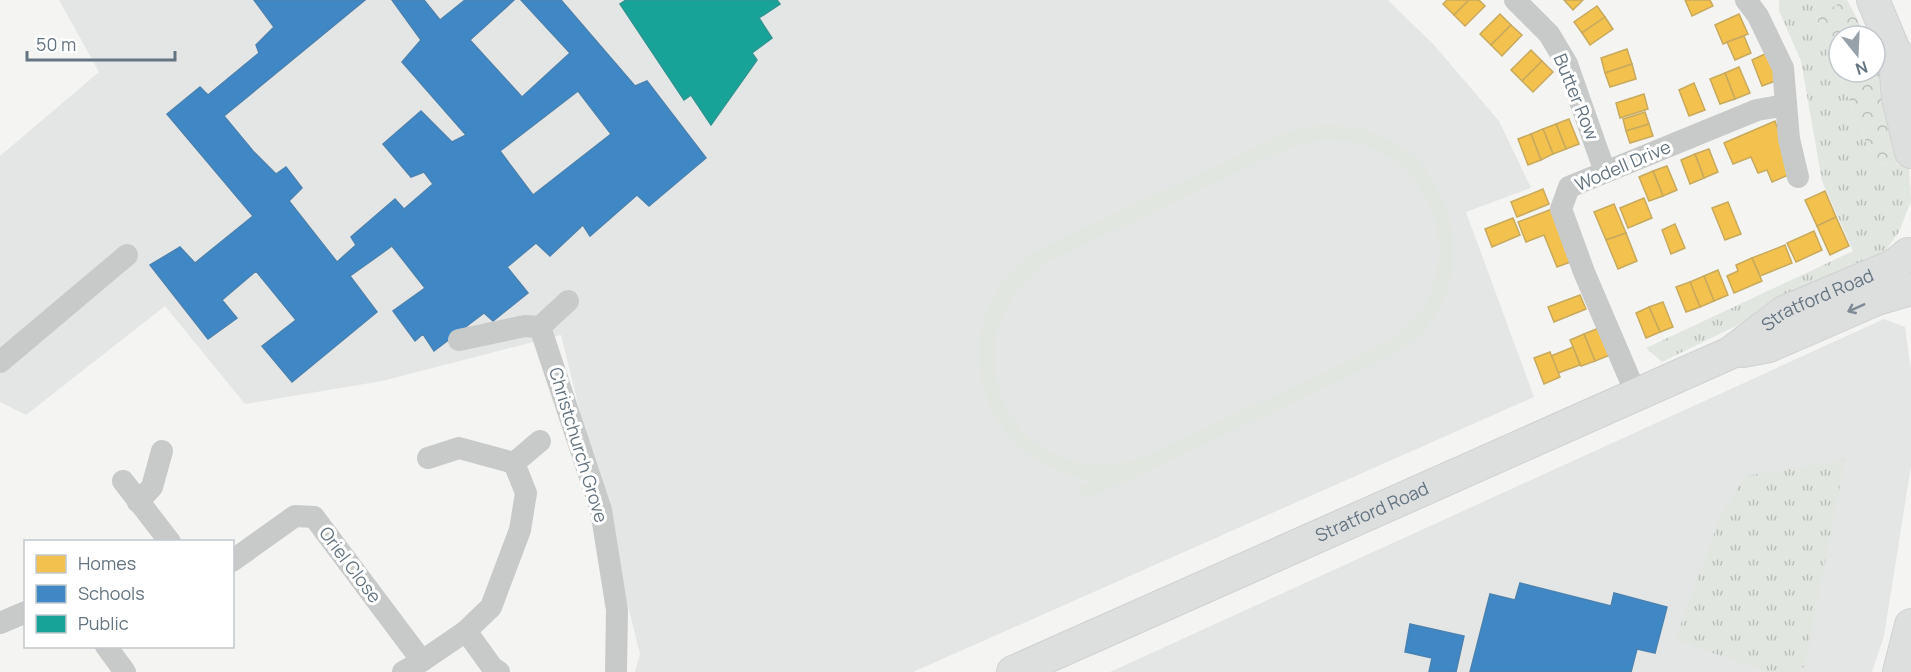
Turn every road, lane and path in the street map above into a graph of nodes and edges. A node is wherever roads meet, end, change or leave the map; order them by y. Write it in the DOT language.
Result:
graph roads {
  1 [pos="1515,0"];
  2 [pos="1746,0"];
  3 [pos="1873,0"];
  4 [pos="1894,50"];
  5 [pos="1911,75"];
  6 [pos="1786,105"];
  7 [pos="1911,152"];
  8 [pos="1605,171"];
  9 [pos="1798,177"];
  10 [pos="127,255"];
  11 [pos="1908,276"];
  12 [pos="568,301"];
  13 [pos="540,327"];
  14 [pos="459,340"];
  15 [pos="1730,353"];
  16 [pos="0,362"];
  17 [pos="1637,396"];
  18 [pos="540,441"];
  19 [pos="162,451"];
  20 [pos="428,458"];
  21 [pos="514,464"];
  22 [pos="123,481"];
  23 [pos="138,502"];
  24 [pos="168,540"];
  25 [pos="234,560"];
  26 [pos="24,613"];
  27 [pos="0,623"];
  28 [pos="1911,625"];
  29 [pos="466,631"];
  30 [pos="107,648"];
  31 [pos="413,666"];
  32 [pos="125,672"];
  33 [pos="499,672"];
  34 [pos="616,672"];
  35 [pos="1013,672"];
  36 [pos="1899,672"];
  1 -- 8 [label="street, Butter Row"];
  2 -- 6 [label="street"];
  3 -- 4 [label="street"];
  4 -- 5 [label="street"];
  4 -- 7 [label="street"];
  6 -- 8 [label="street, Wodell Drive"];
  6 -- 9 [label="street"];
  8 -- 17 [label="street, Wodell Drive"];
  10 -- 16 [label="street"];
  11 -- 15 [label="street, Stratford Road, one-way"];
  11 -- 15 [label="street, Stratford Road"];
  12 -- 13 [label="street"];
  13 -- 14 [label="street"];
  13 -- 34 [label="street, Christchurch Grove"];
  15 -- 17 [label="street, Stratford Road"];
  17 -- 35 [label="street, Stratford Road"];
  18 -- 21 [label="street"];
  19 -- 23 [label="street"];
  20 -- 21 [label="street"];
  21 -- 29 [label="street, Oriel Close"];
  22 -- 23 [label="street"];
  23 -- 24 [label="street"];
  25 -- 31 [label="street, Oriel Close"];
  26 -- 27 [label="street"];
  28 -- 36 [label="street"];
  29 -- 31 [label="street, Oriel Close"];
  29 -- 33 [label="street"];
  30 -- 32 [label="street"];
}
